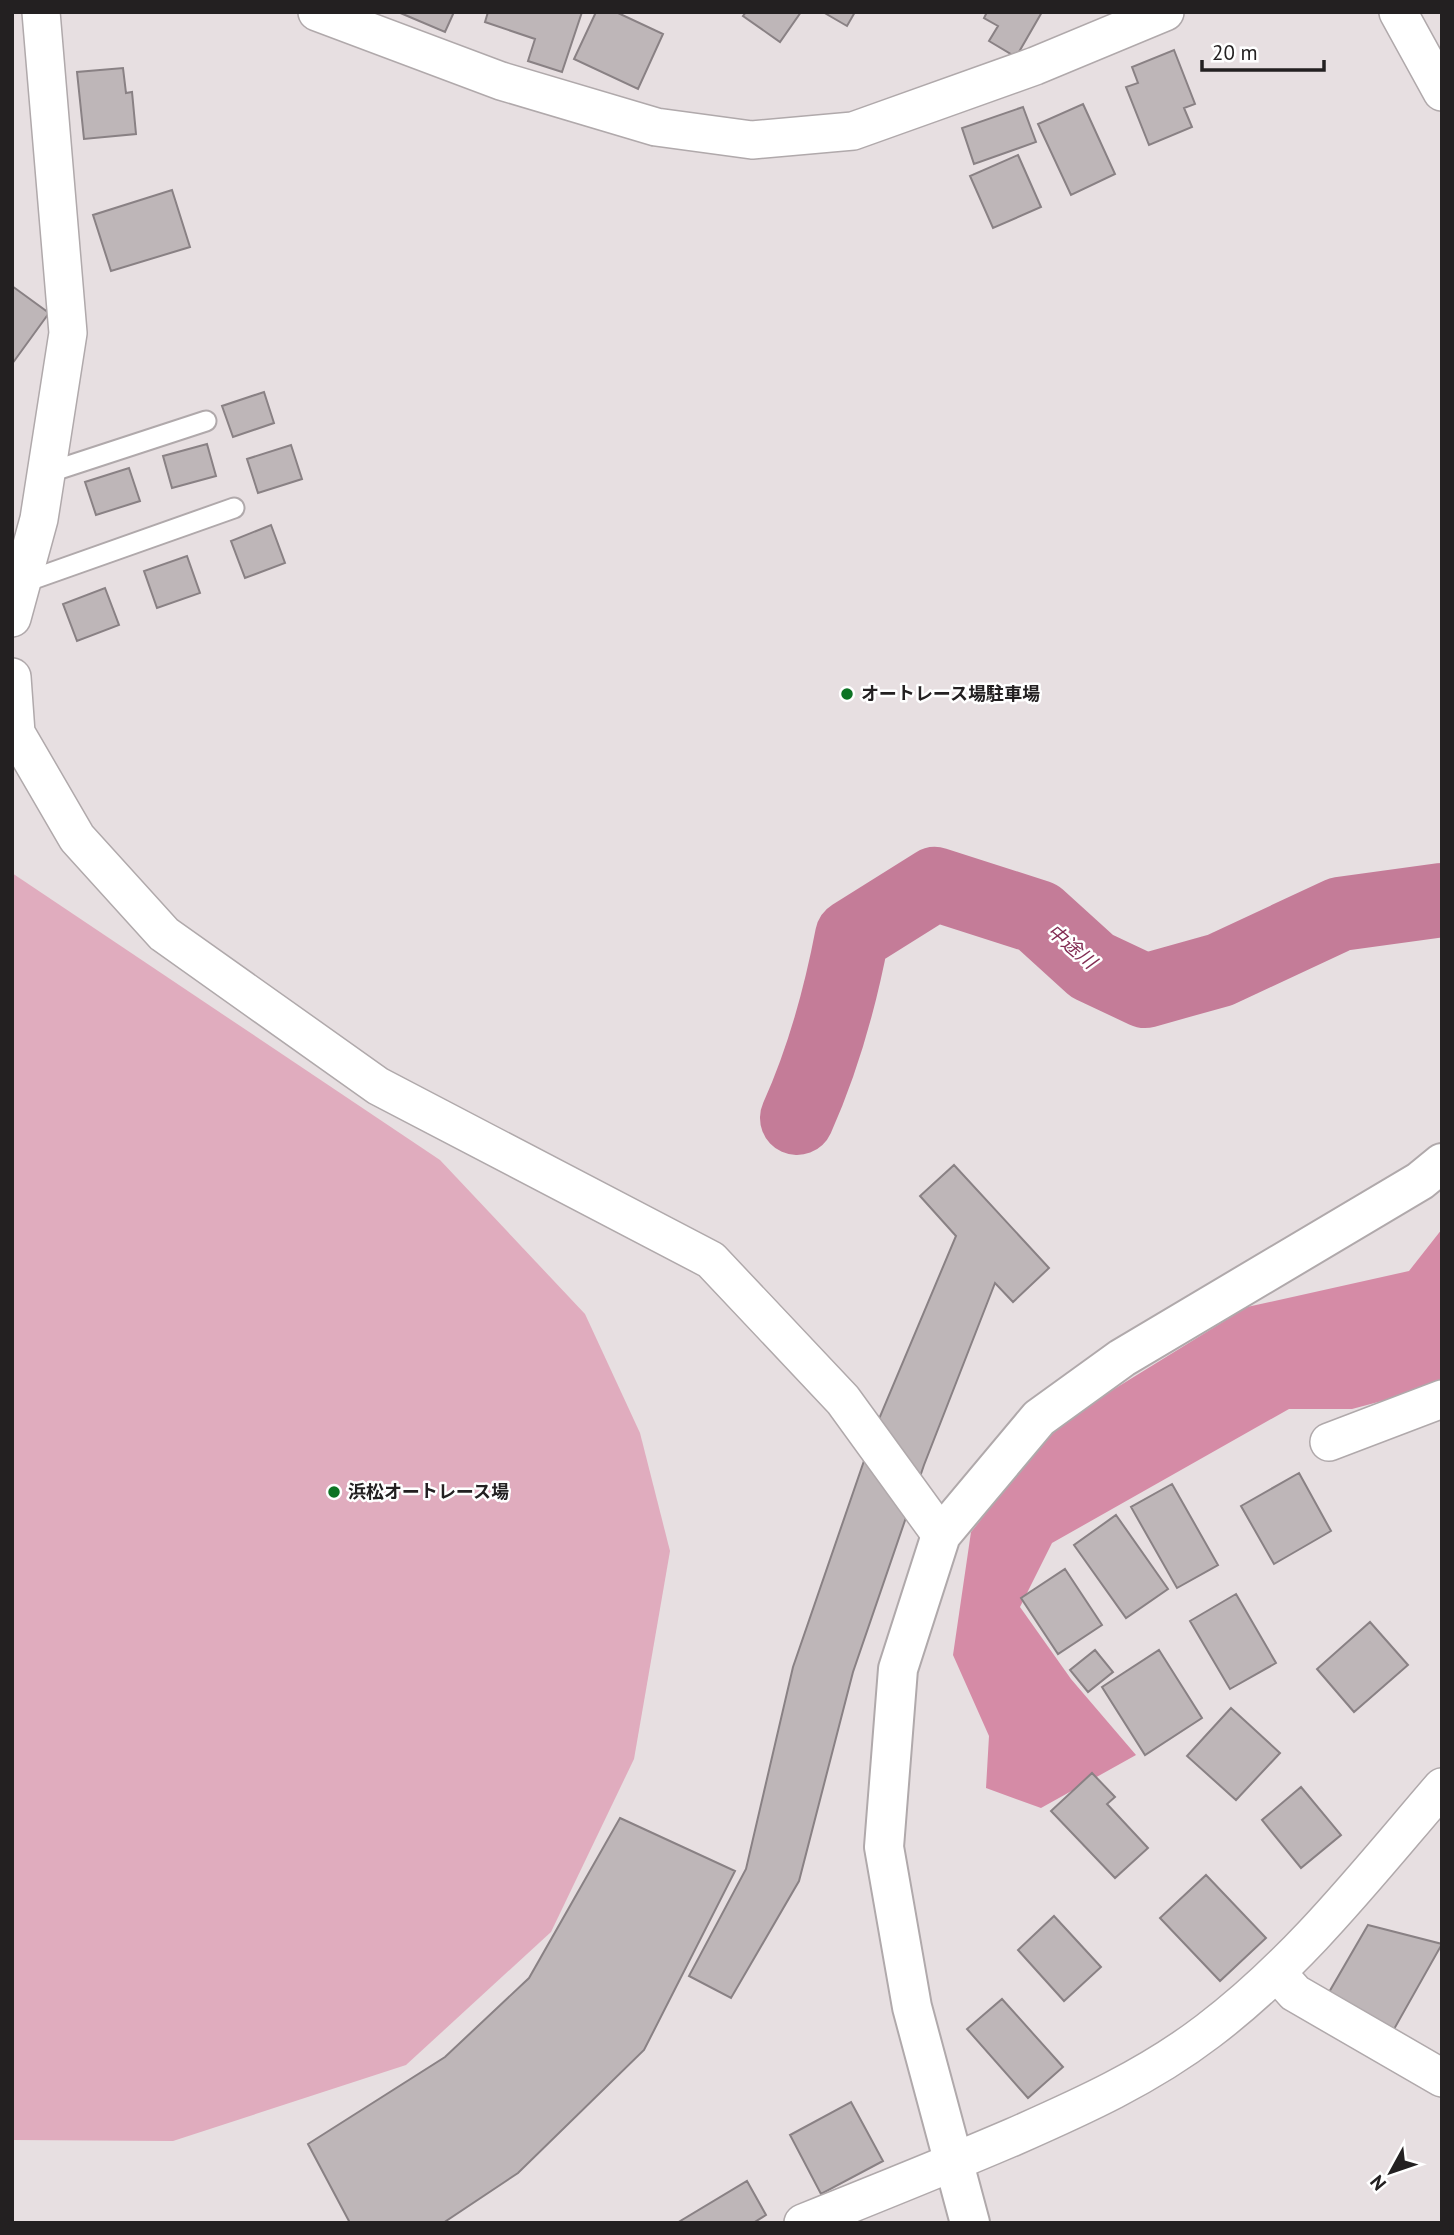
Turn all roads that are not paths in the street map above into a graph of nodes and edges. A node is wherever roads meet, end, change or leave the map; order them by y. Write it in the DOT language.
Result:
graph roads {
  1 [pos="41,12"];
  2 [pos="317,12"];
  3 [pos="1164,12"];
  4 [pos="1398,12"];
  5 [pos="1442,92"];
  6 [pos="206,421"];
  7 [pos="47,473"];
  8 [pos="234,508"];
  9 [pos="22,583"];
  10 [pos="12,618"];
  11 [pos="12,677"];
  12 [pos="1442,1163"];
  13 [pos="1442,1399"];
  14 [pos="1329,1442"];
  15 [pos="931,1520"];
  16 [pos="1442,1787"];
  17 [pos="1277,1973"];
  18 [pos="1442,2078"];
  19 [pos="956,2162"];
  20 [pos="803,2223"];
  21 [pos="970,2223"];
  1 -- 7 [label="street"];
  2 -- 3 [label="street"];
  4 -- 5 [label="street"];
  6 -- 7 [label="lane"];
  7 -- 9 [label="street"];
  8 -- 9 [label="lane"];
  9 -- 10 [label="street"];
  11 -- 15 [label="street"];
  12 -- 15 [label="street"];
  13 -- 14 [label="street"];
  15 -- 19 [label="street"];
  16 -- 17 [label="street"];
  17 -- 18 [label="street"];
  17 -- 19 [label="street"];
  19 -- 20 [label="street"];
  19 -- 21 [label="street"];
}
